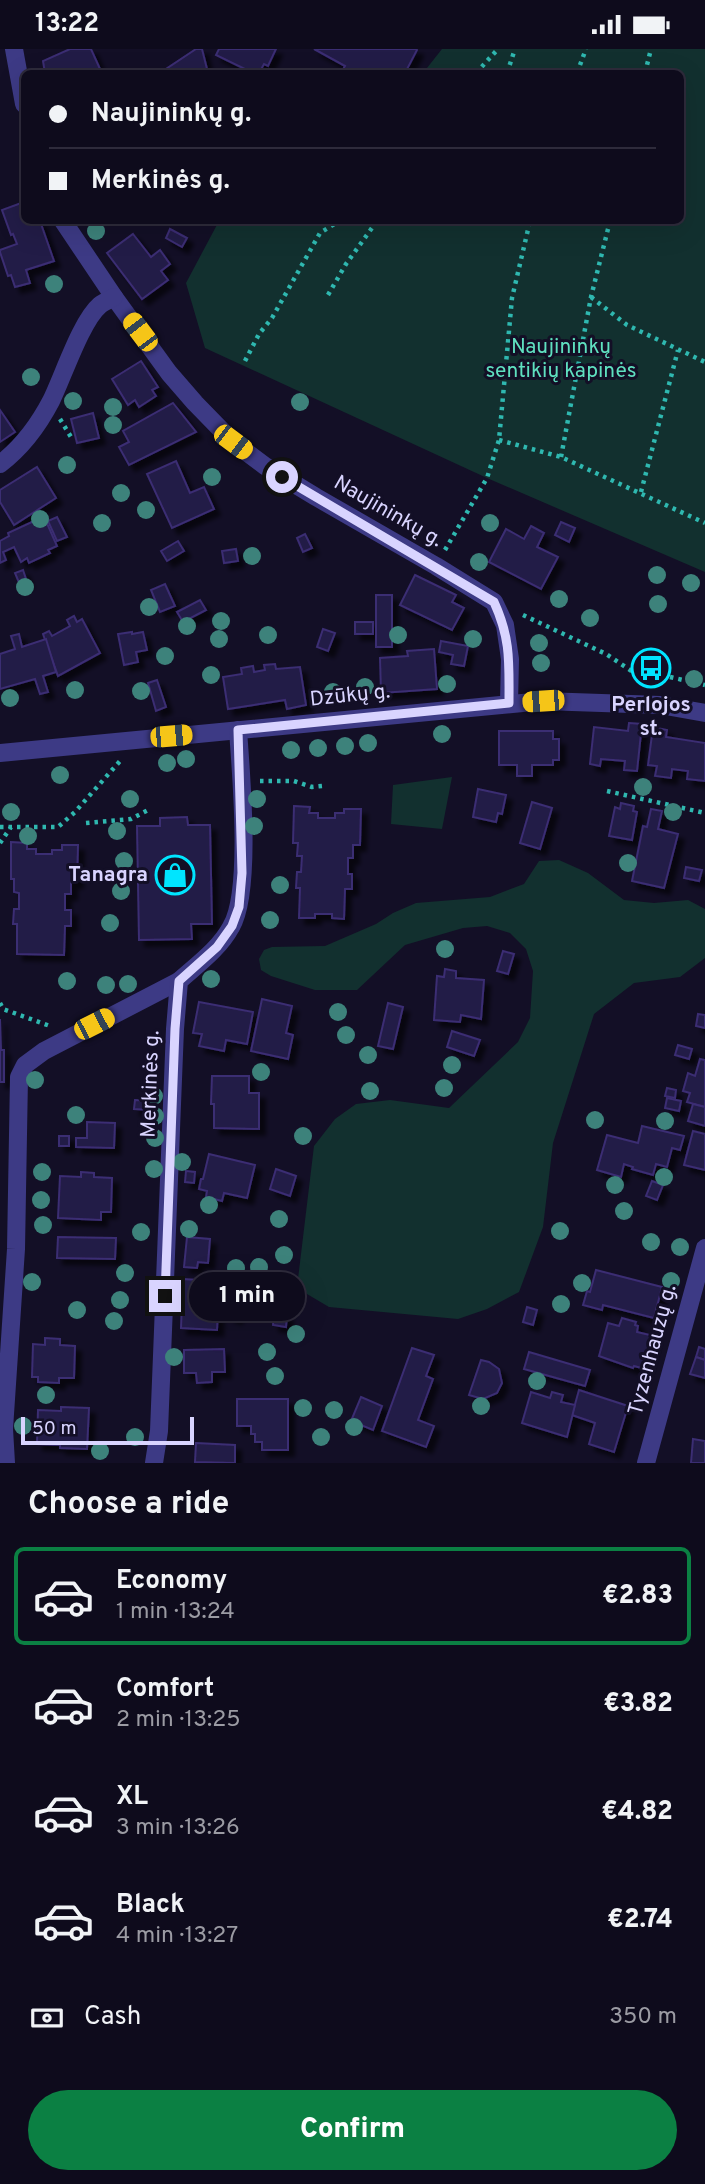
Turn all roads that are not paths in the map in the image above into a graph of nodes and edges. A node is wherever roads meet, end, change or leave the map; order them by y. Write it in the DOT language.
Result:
graph roads {
  1 [pos="14,49"];
  2 [pos="21,88"];
  3 [pos="65,224"];
  4 [pos="114,297"];
  5 [pos="0,464"];
  6 [pos="509,703"];
  7 [pos="705,713"];
  8 [pos="238,730"];
  9 [pos="0,753"];
  10 [pos="179,981"];
  11 [pos="705,1248"];
  12 [pos="6,1463"];
  13 [pos="154,1463"];
  14 [pos="646,1463"];
  1 -- 2 [label="street"];
  3 -- 4 [label="street, Naujininkų g."];
  4 -- 5 [label="street"];
  4 -- 6 [label="street, Naujininkų g."];
  6 -- 7 [label="street, Dzūkų g."];
  6 -- 8 [label="street, Dzūkų g."];
  8 -- 9 [label="street, Dzūkų g."];
  8 -- 10 [label="street"];
  10 -- 12 [label="street"];
  10 -- 13 [label="street, Merkinės g."];
  11 -- 14 [label="street, Tyzenhauzų g."];
}
